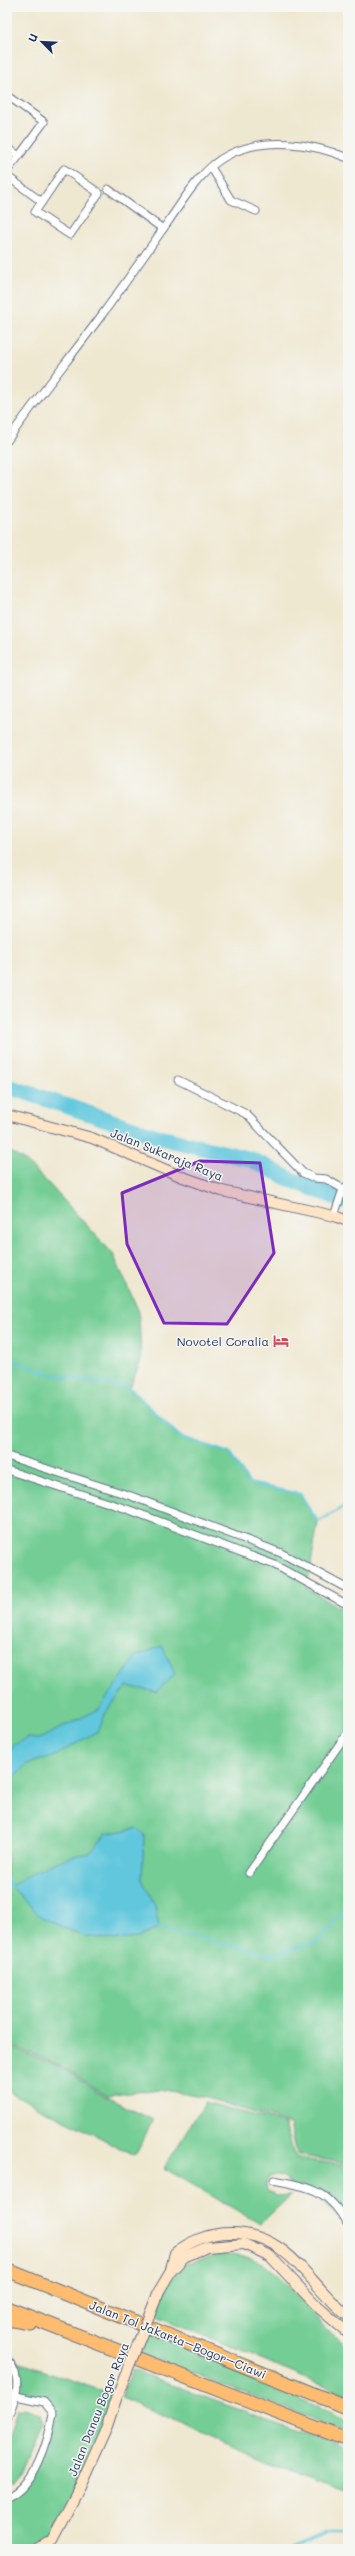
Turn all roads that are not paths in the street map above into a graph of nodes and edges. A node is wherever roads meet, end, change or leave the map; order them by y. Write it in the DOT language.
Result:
graph roads {
  1 [pos="7,95"];
  2 [pos="7,147"];
  3 [pos="19,156"];
  4 [pos="348,158"];
  5 [pos="211,167"];
  6 [pos="7,170"];
  7 [pos="7,176"];
  8 [pos="108,189"];
  9 [pos="42,202"];
  10 [pos="256,211"];
  11 [pos="163,229"];
  12 [pos="7,441"];
  13 [pos="178,1080"];
  14 [pos="7,1115"];
  15 [pos="344,1189"];
  16 [pos="335,1212"];
  17 [pos="348,1221"];
  18 [pos="7,1456"];
  19 [pos="7,1470"];
  20 [pos="281,1553"];
  21 [pos="275,1565"];
  22 [pos="348,1589"];
  23 [pos="348,1605"];
  24 [pos="348,1732"];
  25 [pos="249,1873"];
  26 [pos="274,2180"];
  27 [pos="348,2224"];
  28 [pos="7,2263"];
  29 [pos="7,2270"];
  30 [pos="171,2271"];
  31 [pos="52,2289"];
  32 [pos="7,2308"];
  33 [pos="348,2316"];
  34 [pos="7,2319"];
  35 [pos="61,2329"];
  36 [pos="348,2333"];
  37 [pos="7,2359"];
  38 [pos="7,2394"];
  39 [pos="17,2395"];
  40 [pos="348,2408"];
  41 [pos="7,2419"];
  42 [pos="348,2440"];
  43 [pos="7,2498"];
  44 [pos="37,2549"];
  1 -- 3 [label="street"];
  2 -- 3 [label="street"];
  3 -- 6 [label="street"];
  4 -- 5 [label="street"];
  5 -- 10 [label="street"];
  5 -- 11 [label="street"];
  7 -- 9 [label="street"];
  8 -- 11 [label="street"];
  9 -- 9 [label="street"];
  11 -- 12 [label="street"];
  13 -- 15 [label="street"];
  14 -- 16 [label="street, Jalan Sukaraja Raya"];
  15 -- 16 [label="street"];
  16 -- 17 [label="street, Jalan Sukaraja Raya"];
  18 -- 20 [label="street"];
  19 -- 21 [label="street"];
  20 -- 21 [label="street"];
  20 -- 22 [label="street"];
  21 -- 23 [label="street"];
  24 -- 25 [label="street"];
  26 -- 27 [label="street"];
  28 -- 31 [label="highway"];
  29 -- 31 [label="highway, Jalan Tol Jakarta–Bogor–Ciawi"];
  30 -- 33 [label="street, Jalan Danau Bogor Raya"];
  30 -- 36 [label="street, Jalan Danau Bogor Raya"];
  30 -- 44 [label="street, Jalan Danau Bogor Raya, bridge"];
  31 -- 40 [label="highway, Jalan Tol Jakarta–Bogor–Ciawi"];
  32 -- 35 [label="highway"];
  34 -- 35 [label="highway"];
  35 -- 42 [label="highway"];
  37 -- 39 [label="street"];
  38 -- 39 [label="street"];
  39 -- 41 [label="street"];
  39 -- 43 [label="street"];
}
